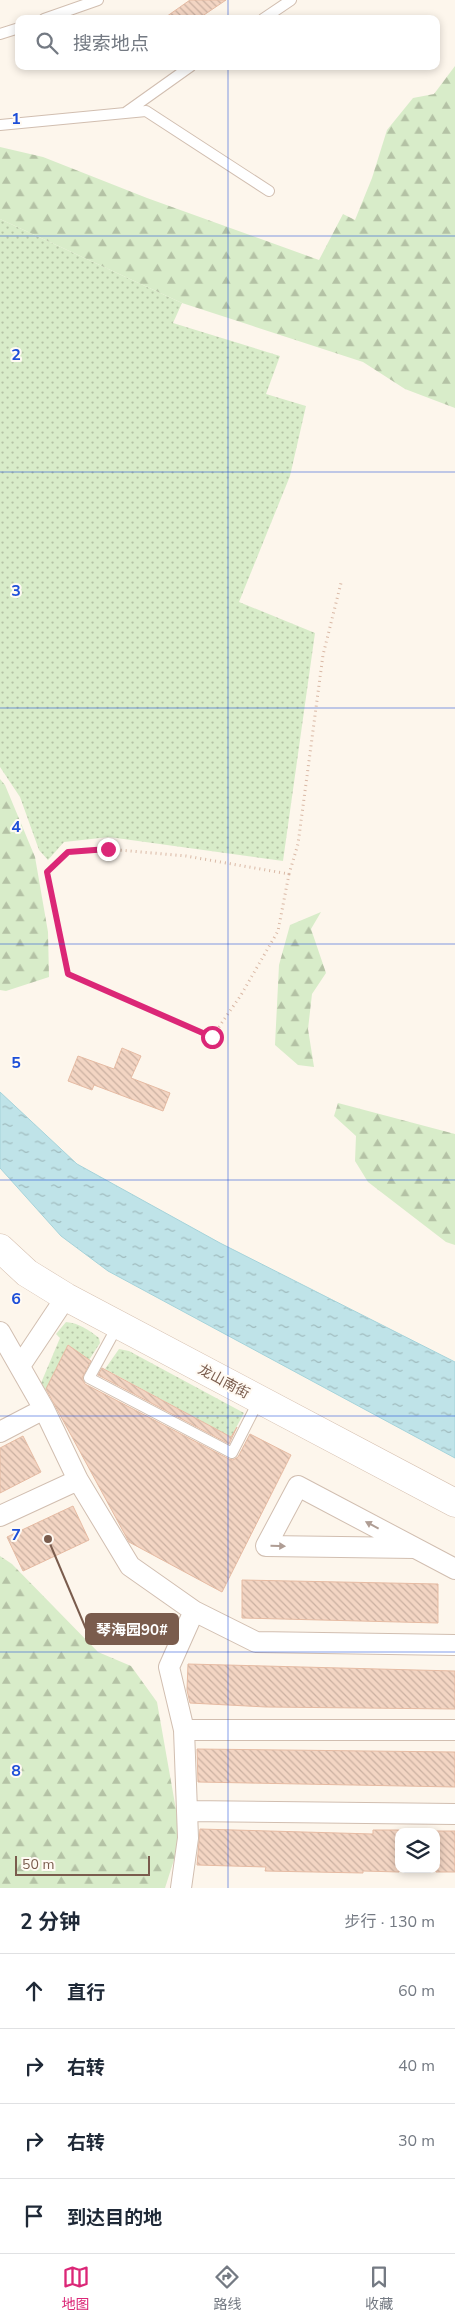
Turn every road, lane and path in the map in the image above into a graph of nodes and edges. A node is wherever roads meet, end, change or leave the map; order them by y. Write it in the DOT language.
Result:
graph roads {
  1 [pos="98,0"];
  2 [pos="291,0"];
  3 [pos="55,15"];
  4 [pos="269,15"];
  5 [pos="15,29"];
  6 [pos="0,34"];
  7 [pos="185,70"];
  8 [pos="124,113"];
  9 [pos="0,126"];
  10 [pos="269,191"];
  11 [pos="341,583"];
  12 [pos="289,874"];
  13 [pos="0,1248"];
  14 [pos="66,1297"];
  15 [pos="118,1325"];
  16 [pos="0,1332"];
  17 [pos="20,1366"];
  18 [pos="259,1399"];
  19 [pos="44,1409"];
  20 [pos="0,1432"];
  21 [pos="78,1480"];
  22 [pos="455,1502"];
  23 [pos="0,1516"];
  24 [pos="415,1548"];
  25 [pos="455,1569"];
  26 [pos="194,1611"];
  27 [pos="455,1645"];
  28 [pos="184,1730"];
  29 [pos="455,1730"];
  30 [pos="188,1811"];
  31 [pos="455,1814"];
  32 [pos="181,1888"];
  1 -- 3 [label="lane"];
  2 -- 4 [label="lane"];
  5 -- 6 [label="lane"];
  7 -- 8 [label="lane"];
  8 -- 9 [label="lane"];
  8 -- 10 [label="lane"];
  11 -- 12 [label="path"];
  12 -- 12 [label="path"];
  13 -- 14 [label="street, 龙山南街"];
  14 -- 15 [label="street, 龙山南街"];
  14 -- 17 [label="street"];
  15 -- 18 [label="street, 龙山南街"];
  15 -- 18 [label="lane"];
  16 -- 17 [label="street"];
  17 -- 19 [label="street"];
  18 -- 22 [label="street, 龙山南街"];
  19 -- 20 [label="street"];
  19 -- 21 [label="street"];
  21 -- 23 [label="street"];
  21 -- 26 [label="street"];
  24 -- 24 [label="street, one-way"];
  24 -- 25 [label="street"];
  26 -- 27 [label="street"];
  26 -- 28 [label="street"];
  28 -- 29 [label="street"];
  28 -- 30 [label="street"];
  30 -- 31 [label="street"];
  30 -- 32 [label="street"];
}
